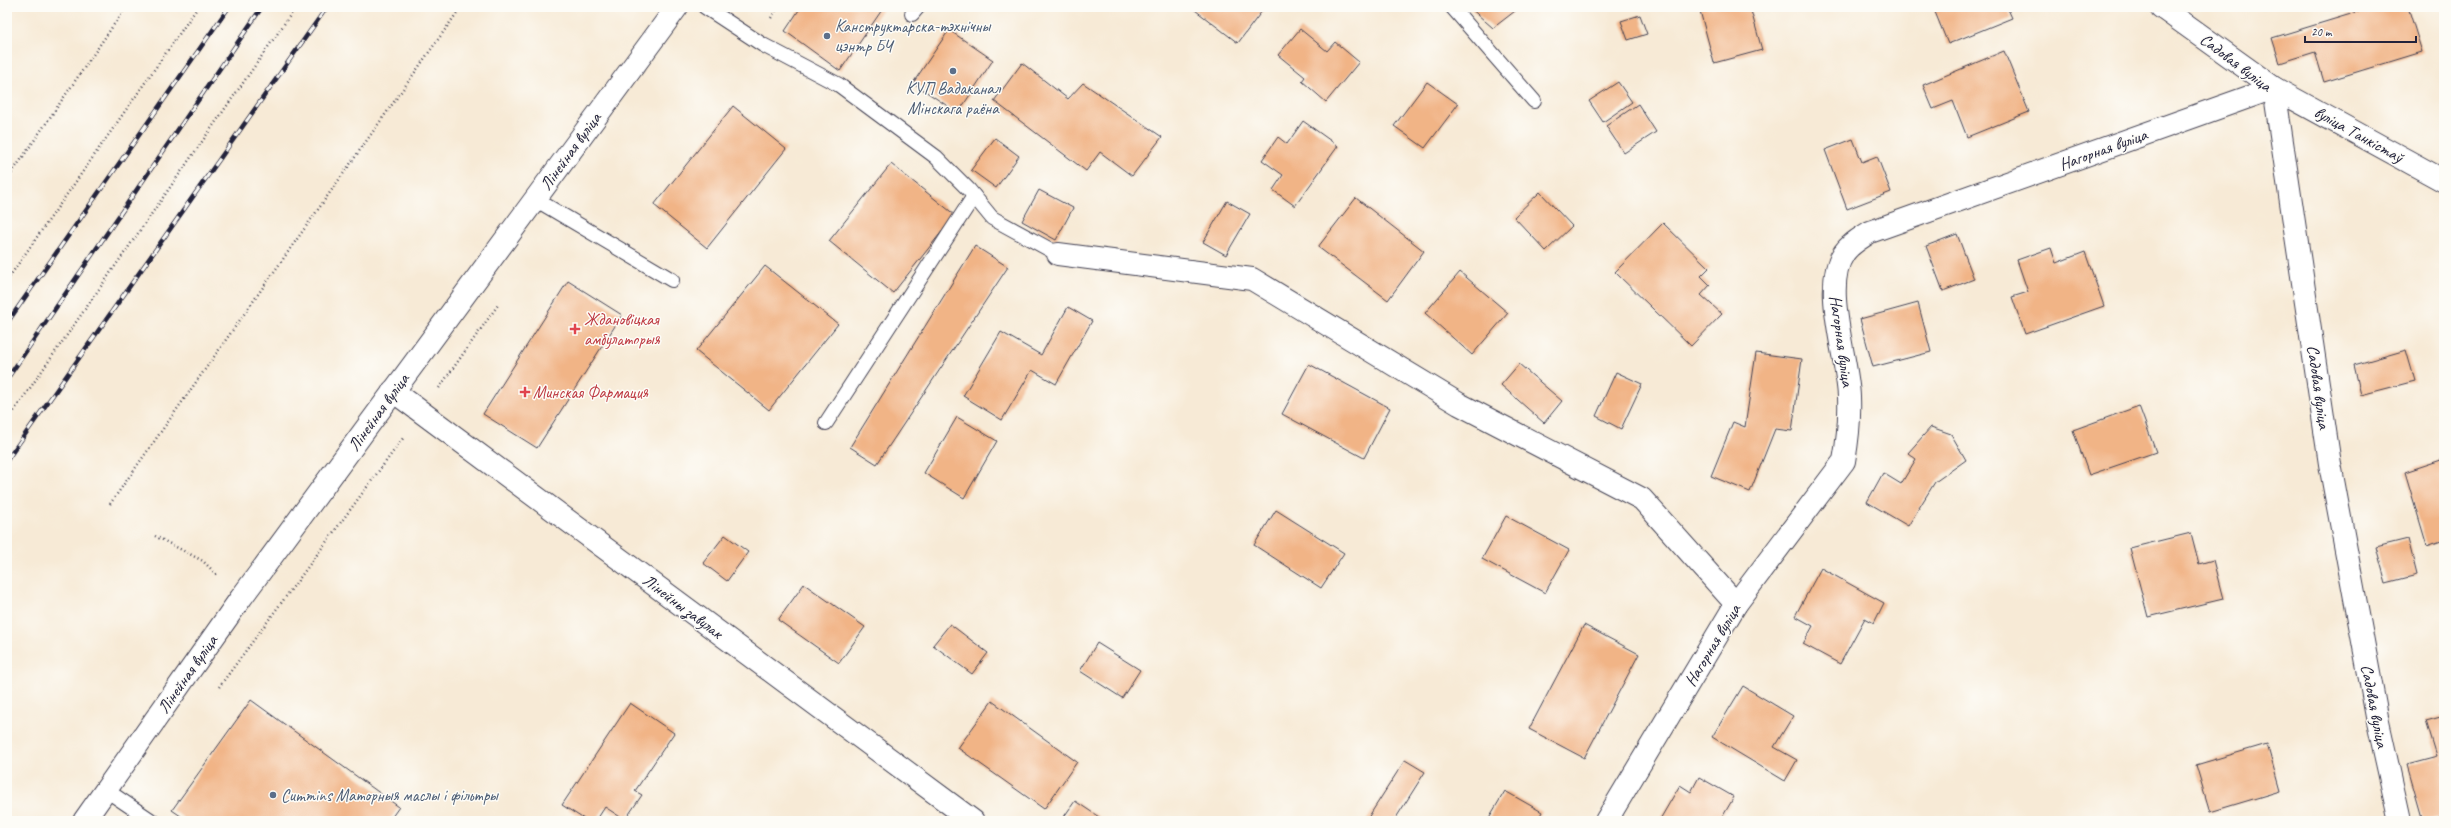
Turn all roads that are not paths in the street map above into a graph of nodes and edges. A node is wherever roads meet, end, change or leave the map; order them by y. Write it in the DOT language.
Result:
graph roads {
  1 [pos="677,7"];
  2 [pos="705,7"];
  3 [pos="1452,7"];
  4 [pos="2161,7"];
  5 [pos="2274,88"];
  6 [pos="1534,101"];
  7 [pos="2444,181"];
  8 [pos="974,196"];
  9 [pos="535,199"];
  10 [pos="1058,254"];
  11 [pos="672,280"];
  12 [pos="393,391"];
  13 [pos="826,423"];
  14 [pos="1736,604"];
  15 [pos="106,790"];
  16 [pos="84,821"];
  17 [pos="152,821"];
  18 [pos="973,821"];
  19 [pos="1606,821"];
  20 [pos="2400,821"];
  1 -- 9 [label="street, Лінейная вуліца"];
  2 -- 8 [label="lane"];
  3 -- 6 [label="lane"];
  4 -- 5 [label="street, Садовая вуліца"];
  5 -- 7 [label="street, вуліца Танкістаў"];
  5 -- 14 [label="street, Нагорная вуліца"];
  5 -- 20 [label="street, Садовая вуліца"];
  8 -- 10 [label="lane"];
  8 -- 13 [label="lane"];
  9 -- 11 [label="lane"];
  9 -- 12 [label="street, Лінейная вуліца"];
  10 -- 14 [label="street"];
  12 -- 15 [label="street, Лінейная вуліца"];
  12 -- 18 [label="street, Лінейны завулак"];
  14 -- 19 [label="street, Нагорная вуліца"];
  15 -- 16 [label="street, Лінейная вуліца"];
  15 -- 17 [label="lane"];
}
